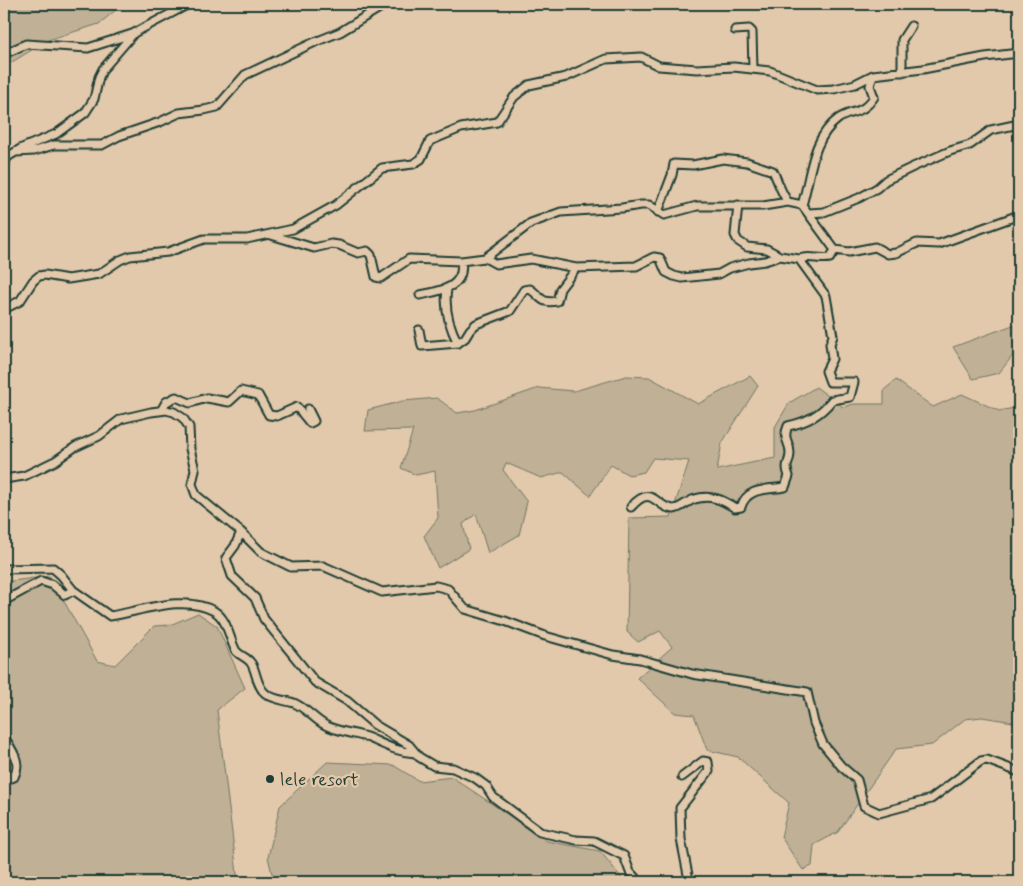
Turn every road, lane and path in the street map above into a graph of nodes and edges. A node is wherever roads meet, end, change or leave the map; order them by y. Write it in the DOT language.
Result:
graph roads {
  1 [pos="189,4"];
  2 [pos="386,4"];
  3 [pos="911,26"];
  4 [pos="734,30"];
  5 [pos="134,33"];
  6 [pos="1019,53"];
  7 [pos="4,54"];
  8 [pos="753,69"];
  9 [pos="902,72"];
  10 [pos="873,75"];
  11 [pos="1019,124"];
  12 [pos="16,152"];
  13 [pos="4,169"];
  14 [pos="788,202"];
  15 [pos="738,205"];
  16 [pos="802,205"];
  17 [pos="658,212"];
  18 [pos="809,212"];
  19 [pos="1019,216"];
  20 [pos="271,234"];
  21 [pos="835,250"];
  22 [pos="780,256"];
  23 [pos="484,258"];
  24 [pos="799,259"];
  25 [pos="461,261"];
  26 [pos="576,268"];
  27 [pos="447,289"];
  28 [pos="420,295"];
  29 [pos="4,309"];
  30 [pos="418,330"];
  31 [pos="458,343"];
  32 [pos="308,409"];
  33 [pos="168,410"];
  34 [pos="4,479"];
  35 [pos="631,507"];
  36 [pos="241,532"];
  37 [pos="4,569"];
  38 [pos="73,590"];
  39 [pos="263,600"];
  40 [pos="4,602"];
  41 [pos="258,608"];
  42 [pos="4,737"];
  43 [pos="415,754"];
  44 [pos="1019,772"];
  45 [pos="4,774"];
  46 [pos="682,777"];
  47 [pos="639,882"];
  48 [pos="693,882"];
  1 -- 5 [label="street"];
  2 -- 12 [label="street"];
  3 -- 9 [label="street"];
  4 -- 8 [label="street"];
  5 -- 7 [label="street"];
  5 -- 12 [label="street"];
  6 -- 9 [label="street"];
  8 -- 10 [label="street"];
  8 -- 20 [label="street"];
  9 -- 10 [label="street"];
  10 -- 16 [label="street"];
  11 -- 18 [label="street"];
  12 -- 13 [label="street"];
  14 -- 15 [label="street"];
  14 -- 16 [label="street"];
  14 -- 17 [label="street"];
  15 -- 17 [label="street"];
  15 -- 22 [label="street"];
  16 -- 18 [label="street"];
  17 -- 23 [label="street"];
  18 -- 21 [label="street"];
  19 -- 21 [label="street"];
  20 -- 25 [label="street"];
  20 -- 29 [label="street"];
  21 -- 24 [label="street"];
  22 -- 24 [label="street"];
  22 -- 26 [label="street"];
  23 -- 25 [label="street"];
  23 -- 26 [label="street"];
  24 -- 35 [label="street"];
  25 -- 27 [label="street"];
  26 -- 31 [label="street"];
  27 -- 28 [label="street"];
  27 -- 31 [label="street"];
  30 -- 31 [label="street"];
  32 -- 33 [label="street"];
  33 -- 34 [label="street"];
  33 -- 36 [label="street"];
  36 -- 41 [label="street"];
  36 -- 44 [label="street"];
  37 -- 38 [label="street"];
  38 -- 40 [label="street"];
  38 -- 43 [label="street"];
  39 -- 41 [label="street"];
  41 -- 43 [label="street"];
  42 -- 45 [label="street"];
  43 -- 47 [label="street"];
  46 -- 48 [label="street"];
}
